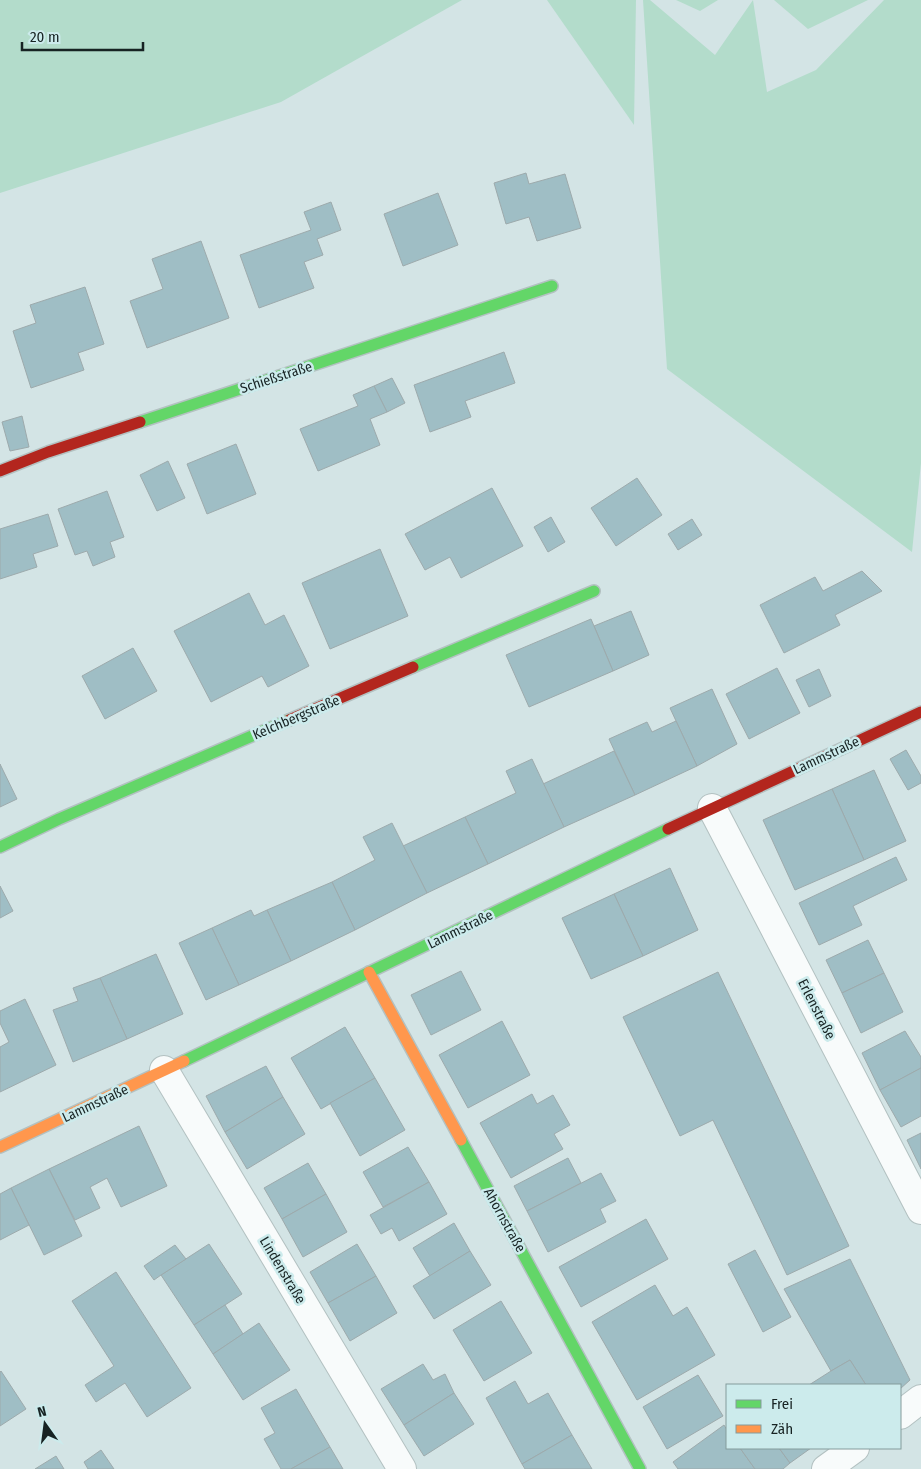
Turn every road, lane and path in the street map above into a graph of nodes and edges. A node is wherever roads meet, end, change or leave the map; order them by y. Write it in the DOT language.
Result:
graph roads {
  1 [pos="552,286"];
  2 [pos="0,471"];
  3 [pos="594,591"];
  4 [pos="921,712"];
  5 [pos="712,808"];
  6 [pos="0,847"];
  7 [pos="369,972"];
  8 [pos="164,1070"];
  9 [pos="0,1147"];
  10 [pos="921,1210"];
  11 [pos="921,1400"];
  12 [pos="901,1414"];
  13 [pos="854,1449"];
  14 [pos="402,1469"];
  15 [pos="640,1469"];
  16 [pos="826,1469"];
  1 -- 2 [label="street, Schießstraße"];
  3 -- 6 [label="street, Kelchbergstraße"];
  4 -- 5 [label="street, Lammstraße"];
  5 -- 7 [label="street, Lammstraße"];
  5 -- 10 [label="street, Erlenstraße"];
  7 -- 8 [label="street, Lammstraße"];
  7 -- 15 [label="street, Ahornstraße"];
  8 -- 9 [label="street, Lammstraße"];
  8 -- 14 [label="street, Lindenstraße"];
  11 -- 12 [label="street"];
  13 -- 16 [label="street"];
}
